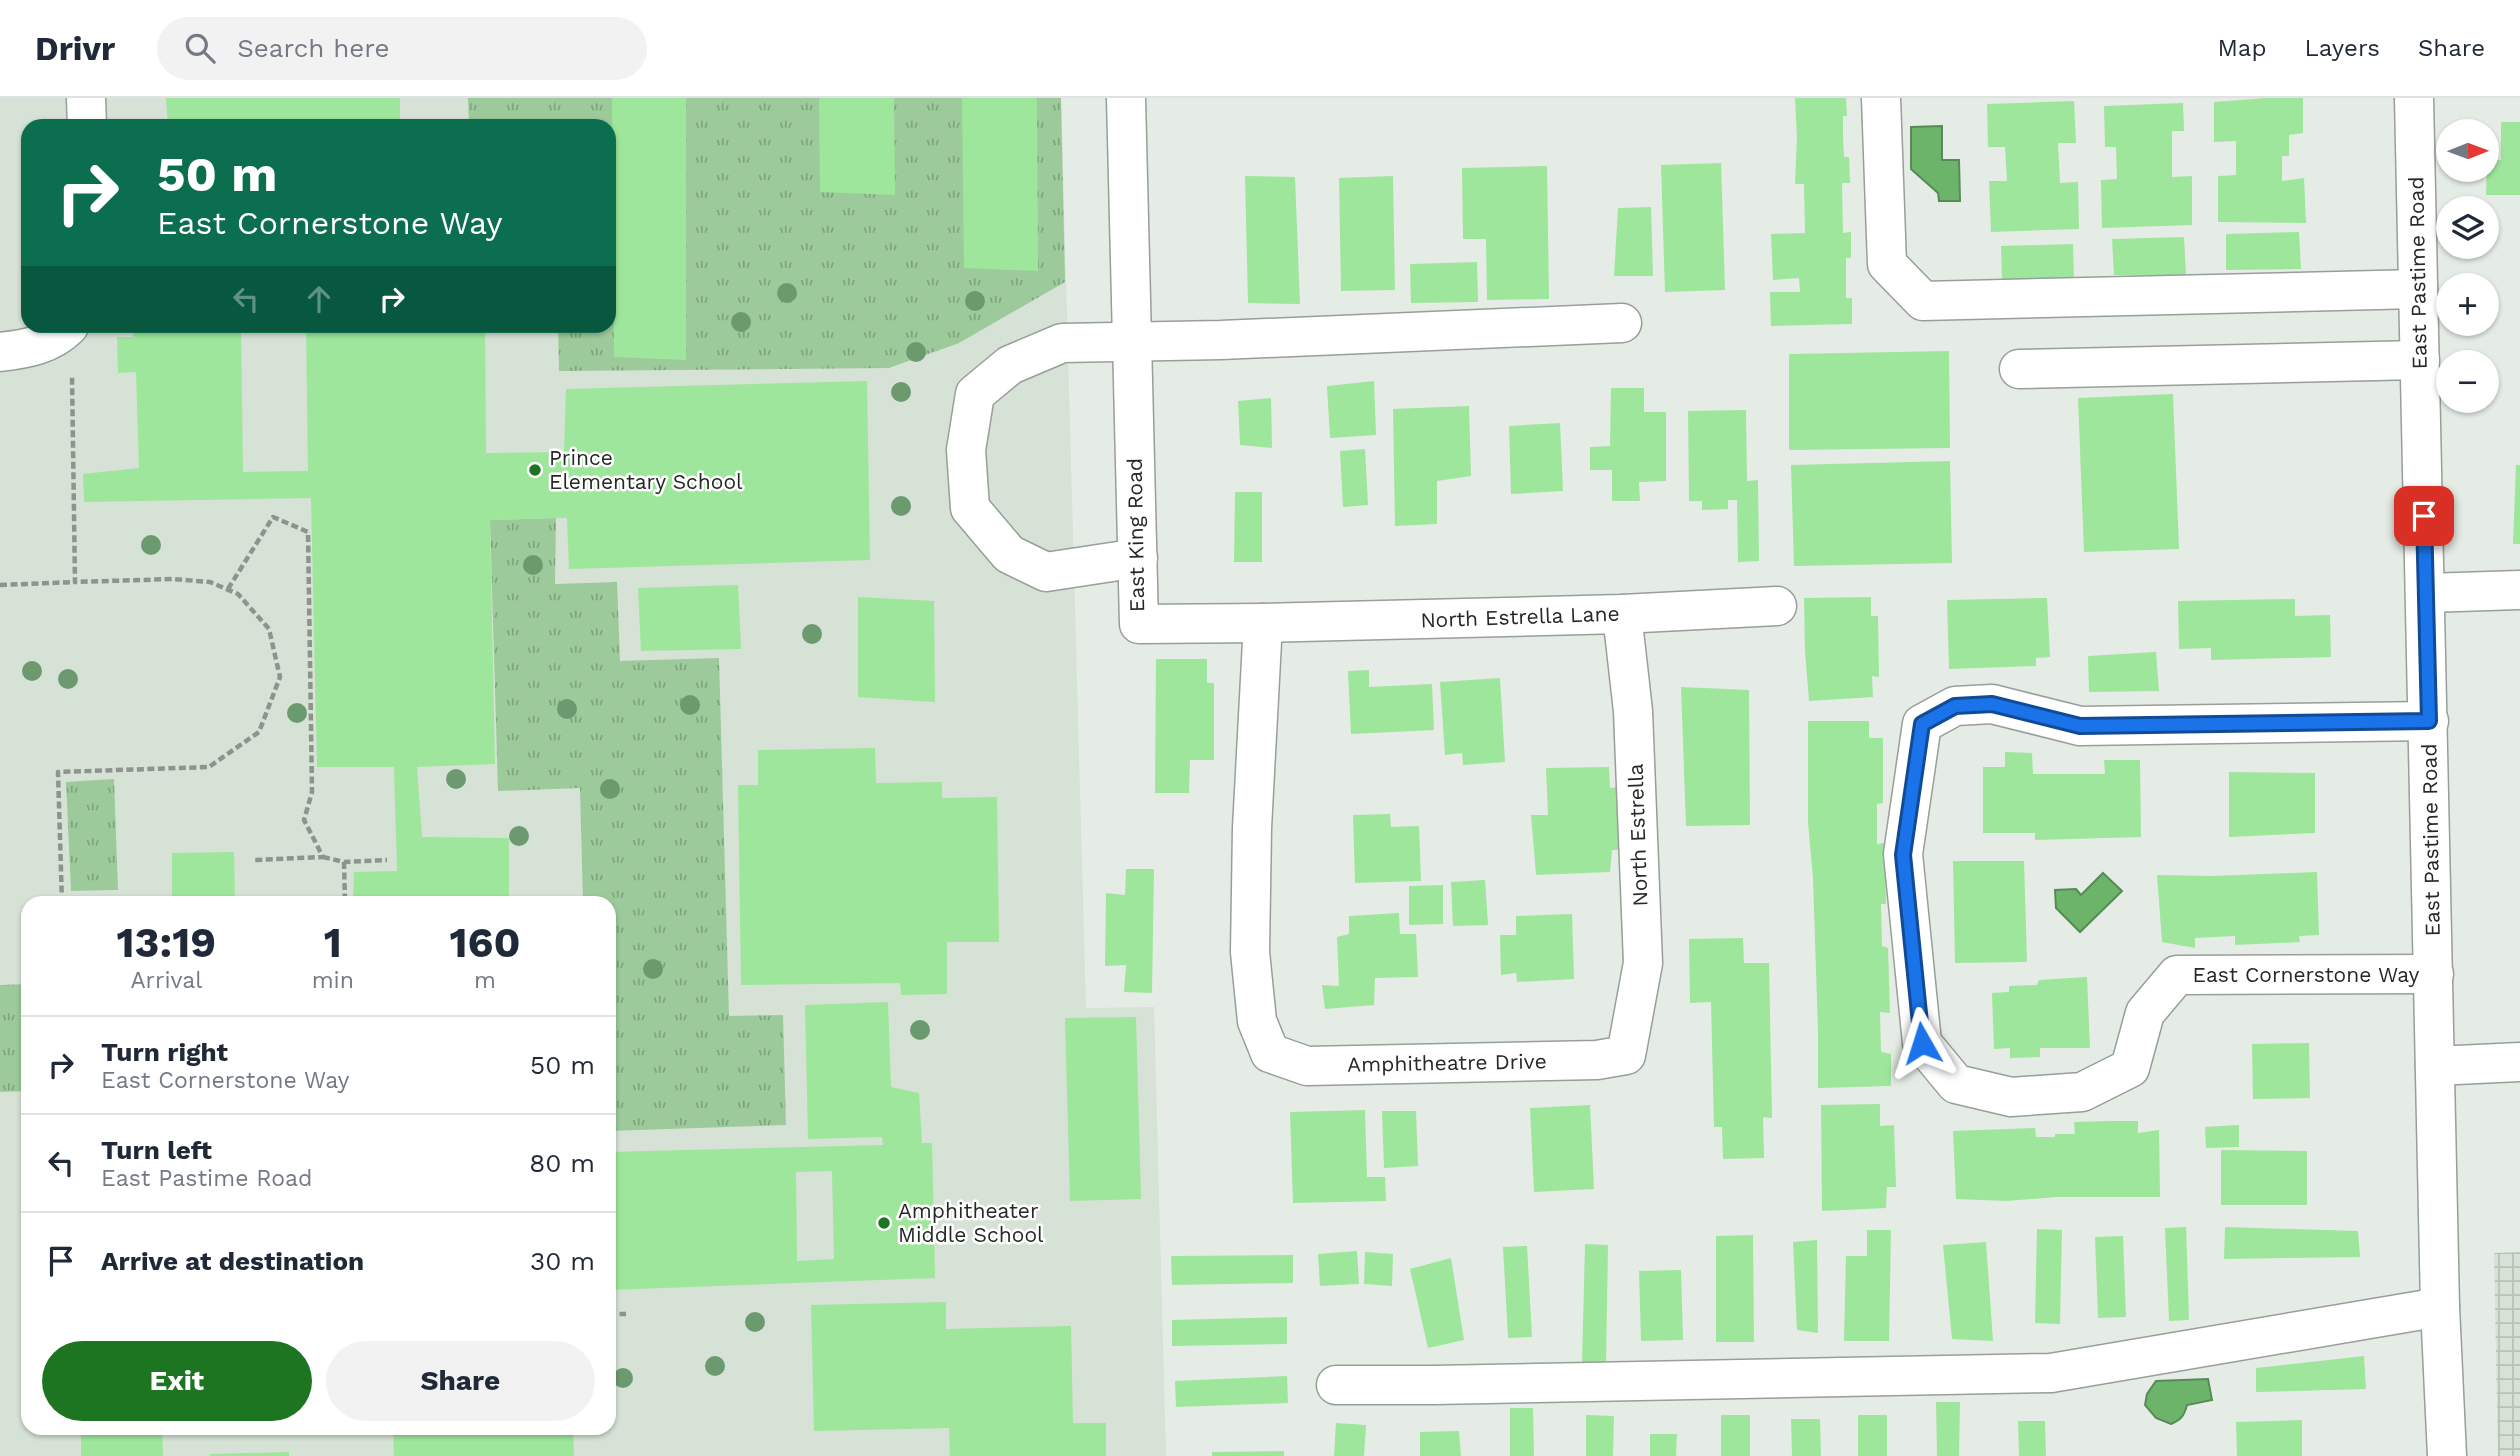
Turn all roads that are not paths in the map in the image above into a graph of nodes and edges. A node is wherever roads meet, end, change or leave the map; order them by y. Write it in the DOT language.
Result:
graph roads {
  1 [pos="86,98"];
  2 [pos="1126,98"];
  3 [pos="1881,98"];
  4 [pos="2414,98"];
  5 [pos="87,119"];
  6 [pos="2418,289"];
  7 [pos="1622,323"];
  8 [pos="62,333"];
  9 [pos="1131,342"];
  10 [pos="0,352"];
  11 [pos="2420,360"];
  12 [pos="2018,369"];
  13 [pos="1138,558"];
  14 [pos="2520,590"];
  15 [pos="2426,593"];
  16 [pos="1777,606"];
  17 [pos="1622,614"];
  18 [pos="1263,623"];
  19 [pos="2429,721"];
  20 [pos="2434,974"];
  21 [pos="1626,1055"];
  22 [pos="2520,1062"];
  23 [pos="2435,1066"];
  24 [pos="2440,1307"];
  25 [pos="1336,1385"];
  26 [pos="2447,1456"];
  1 -- 5 [label="street"];
  2 -- 9 [label="street, East King Road"];
  3 -- 6 [label="street"];
  4 -- 6 [label="street, East Pastime Road"];
  6 -- 11 [label="street, East Pastime Road"];
  7 -- 9 [label="street"];
  8 -- 10 [label="street"];
  9 -- 13 [label="street, East King Road"];
  9 -- 13 [label="street"];
  11 -- 12 [label="street"];
  11 -- 15 [label="street, East Pastime Road"];
  13 -- 18 [label="street, East King Road"];
  14 -- 15 [label="street"];
  15 -- 19 [label="street, East Pastime Road"];
  16 -- 17 [label="street, North Estrella Lane"];
  17 -- 18 [label="street, North Estrella Lane"];
  17 -- 21 [label="street, North Estrella"];
  18 -- 21 [label="street, Amphitheatre Drive"];
  19 -- 20 [label="street, East Pastime Road"];
  19 -- 20 [label="street, East Cornerstone Way"];
  20 -- 23 [label="street, East Pastime Road"];
  22 -- 23 [label="street"];
  23 -- 24 [label="street, East Pastime Road"];
  24 -- 25 [label="street"];
  24 -- 26 [label="street, East Pastime Road"];
}
